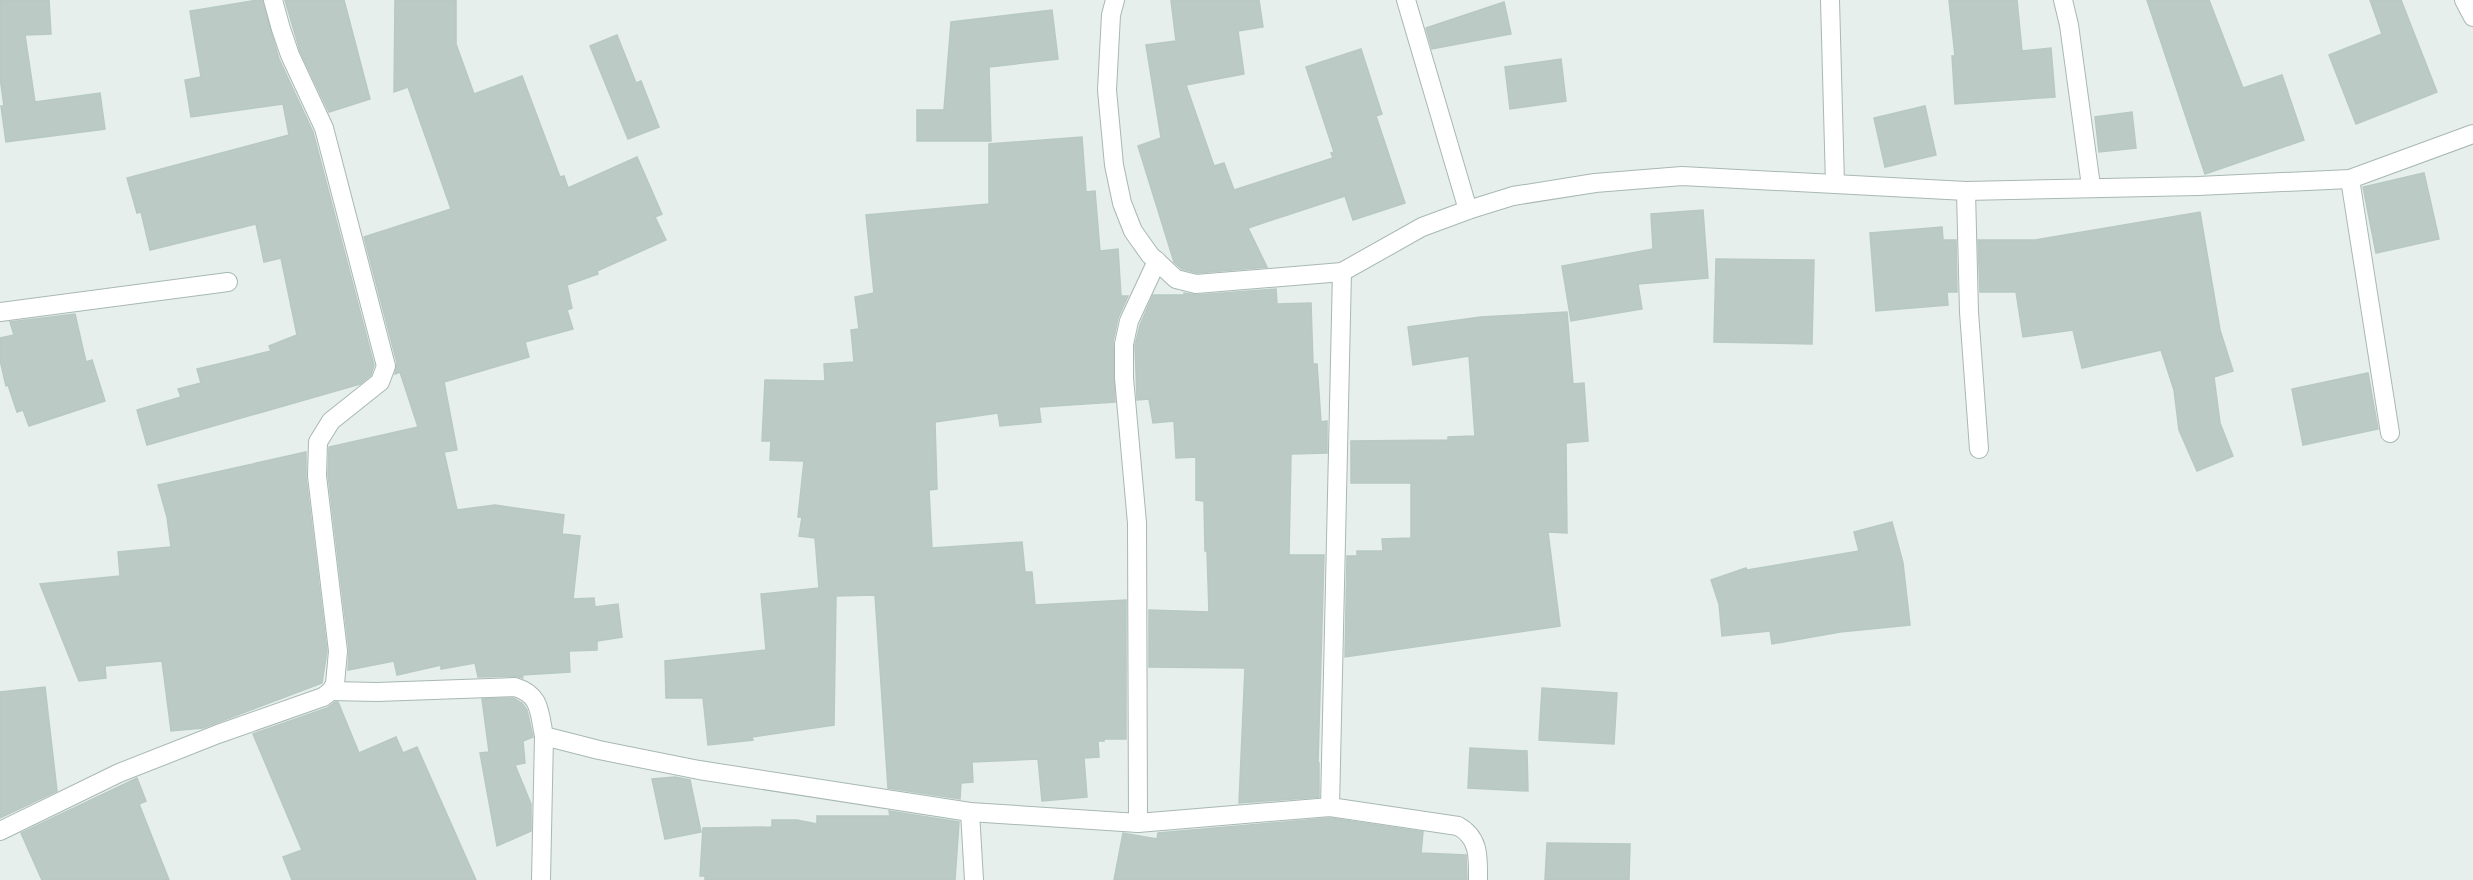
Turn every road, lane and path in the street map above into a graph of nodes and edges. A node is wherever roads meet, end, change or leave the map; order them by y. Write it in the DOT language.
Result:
graph roads {
  1 [pos="273,0"];
  2 [pos="1115,0"];
  3 [pos="1406,0"];
  4 [pos="1830,0"];
  5 [pos="2063,0"];
  6 [pos="2464,0"];
  7 [pos="2473,17"];
  8 [pos="2473,135"];
  9 [pos="2350,179"];
  10 [pos="1835,184"];
  11 [pos="2091,186"];
  12 [pos="1966,190"];
  13 [pos="1468,210"];
  14 [pos="1157,261"];
  15 [pos="1342,272"];
  16 [pos="228,282"];
  17 [pos="0,312"];
  18 [pos="2390,433"];
  19 [pos="1979,449"];
  20 [pos="331,691"];
  21 [pos="544,736"];
  22 [pos="1330,807"];
  23 [pos="970,812"];
  24 [pos="1138,823"];
  25 [pos="0,831"];
  26 [pos="541,880"];
  27 [pos="974,880"];
  28 [pos="1478,880"];
  1 -- 20 [label="street"];
  2 -- 14 [label="street"];
  3 -- 13 [label="street"];
  4 -- 10 [label="street"];
  5 -- 11 [label="street"];
  6 -- 7 [label="street"];
  8 -- 9 [label="street"];
  9 -- 11 [label="street"];
  9 -- 18 [label="street"];
  10 -- 12 [label="street"];
  10 -- 13 [label="street"];
  11 -- 12 [label="street"];
  12 -- 19 [label="street"];
  13 -- 15 [label="street"];
  14 -- 15 [label="street"];
  14 -- 24 [label="street"];
  15 -- 22 [label="street"];
  16 -- 17 [label="street"];
  20 -- 21 [label="street"];
  20 -- 25 [label="street"];
  21 -- 23 [label="street"];
  21 -- 26 [label="street"];
  22 -- 24 [label="street"];
  22 -- 28 [label="street"];
  23 -- 24 [label="street"];
  23 -- 27 [label="street"];
}
